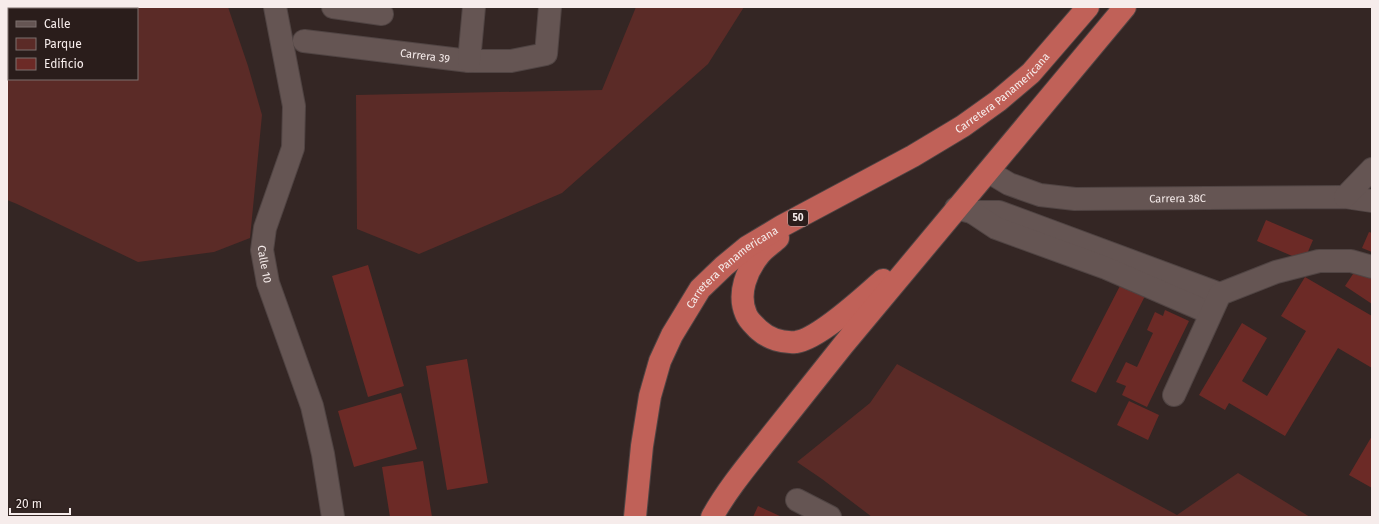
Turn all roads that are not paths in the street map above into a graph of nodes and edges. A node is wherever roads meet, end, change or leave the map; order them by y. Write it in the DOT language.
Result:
graph roads {
  1 [pos="275,7"];
  2 [pos="333,7"];
  3 [pos="474,7"];
  4 [pos="550,7"];
  5 [pos="1088,7"];
  6 [pos="1126,7"];
  7 [pos="382,11"];
  8 [pos="304,41"];
  9 [pos="377,49"];
  10 [pos="469,61"];
  11 [pos="1372,169"];
  12 [pos="989,172"];
  13 [pos="1344,196"];
  14 [pos="1372,201"];
  15 [pos="819,207"];
  16 [pos="964,210"];
  17 [pos="936,232"];
  18 [pos="1372,267"];
  19 [pos="1220,294"];
  20 [pos="1210,313"];
  21 [pos="1174,395"];
  22 [pos="797,500"];
  23 [pos="631,514"];
  24 [pos="333,517"];
  25 [pos="712,517"];
  26 [pos="830,517"];
  1 -- 24 [label="street, Calle 10"];
  2 -- 7 [label="street"];
  3 -- 10 [label="street"];
  4 -- 10 [label="street, Carrera 39"];
  5 -- 15 [label="highway, Carretera Panamericana / 50"];
  6 -- 12 [label="highway"];
  7 -- 9 [label="street"];
  8 -- 9 [label="street, Carrera 39"];
  9 -- 10 [label="street, Carrera 39"];
  11 -- 13 [label="street"];
  12 -- 13 [label="street, Carrera 38C"];
  12 -- 16 [label="highway"];
  13 -- 14 [label="street, Carrera 38C"];
  15 -- 17 [label="highway"];
  15 -- 23 [label="highway, Carretera Panamericana / 50"];
  16 -- 17 [label="highway"];
  16 -- 19 [label="street"];
  16 -- 20 [label="street"];
  17 -- 25 [label="highway"];
  18 -- 19 [label="street"];
  19 -- 20 [label="street"];
  20 -- 21 [label="street"];
  22 -- 26 [label="street"];
}
